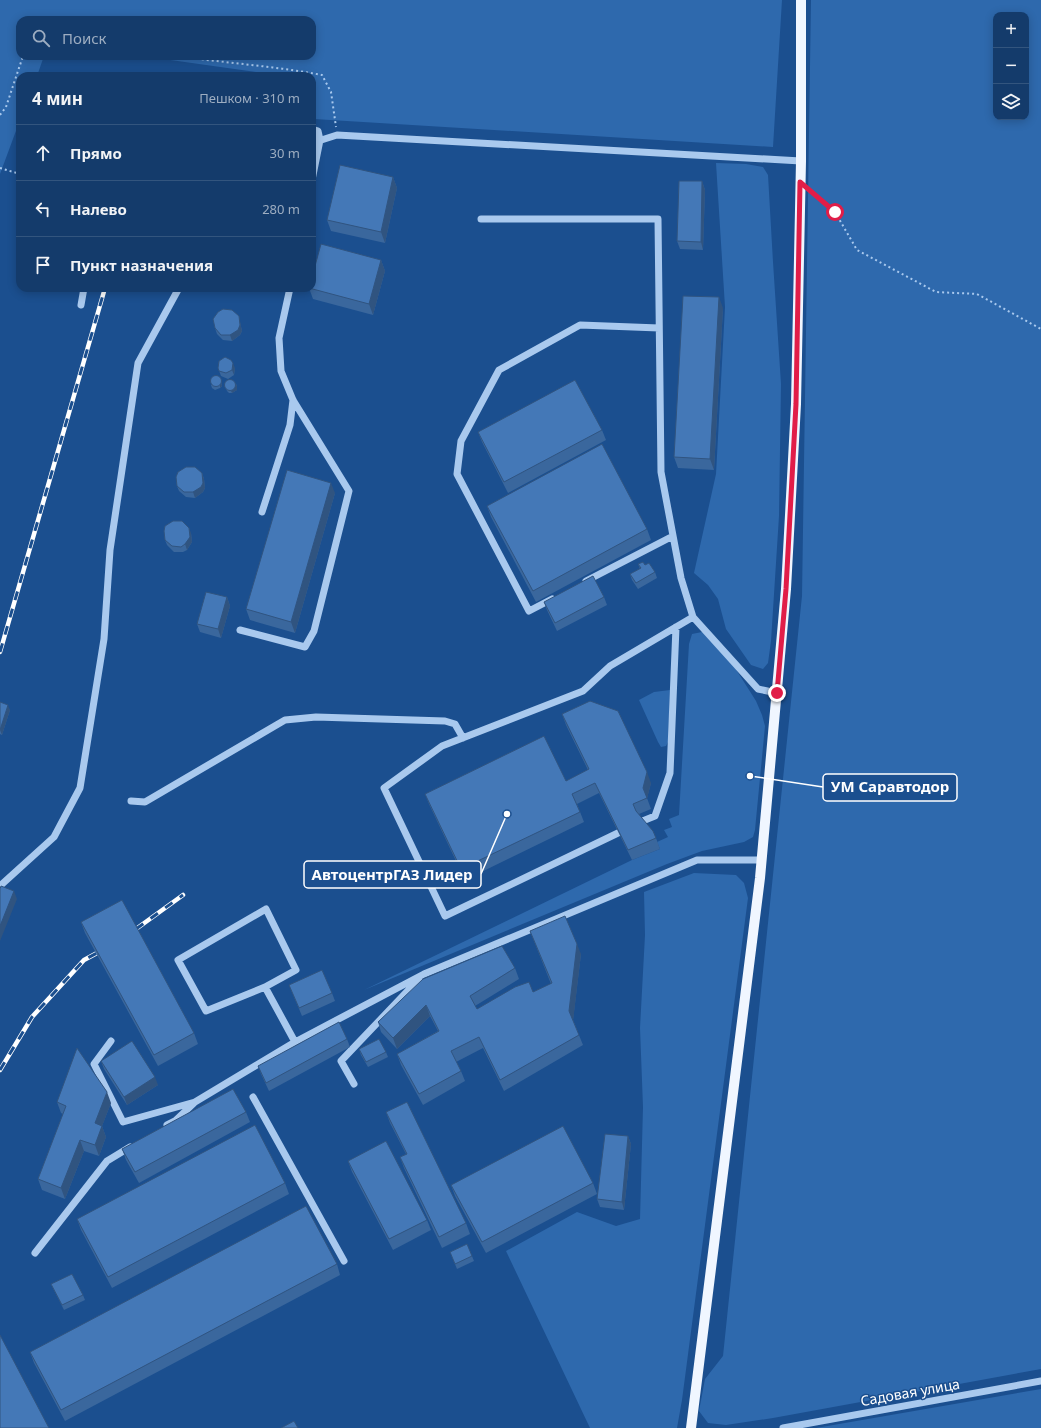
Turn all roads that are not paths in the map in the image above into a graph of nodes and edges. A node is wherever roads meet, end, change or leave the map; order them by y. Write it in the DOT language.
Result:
graph roads {
  1 [pos="801,0"];
  2 [pos="316,130"];
  3 [pos="320,140"];
  4 [pos="316,142"];
  5 [pos="316,160"];
  6 [pos="801,162"];
  7 [pos="481,219"];
  8 [pos="83,292"];
  9 [pos="177,292"];
  10 [pos="289,292"];
  11 [pos="81,305"];
  12 [pos="659,328"];
  13 [pos="293,400"];
  14 [pos="262,512"];
  15 [pos="673,536"];
  16 [pos="577,586"];
  17 [pos="556,597"];
  18 [pos="693,617"];
  19 [pos="676,627"];
  20 [pos="240,630"];
  21 [pos="777,693"];
  22 [pos="463,738"];
  23 [pos="130,801"];
  24 [pos="640,822"];
  25 [pos="618,833"];
  26 [pos="761,860"];
  27 [pos="0,886"];
  28 [pos="424,974"];
  29 [pos="265,988"];
  30 [pos="111,1041"];
  31 [pos="295,1042"];
  32 [pos="354,1084"];
  33 [pos="253,1097"];
  34 [pos="195,1102"];
  35 [pos="161,1129"];
  36 [pos="134,1145"];
  37 [pos="35,1253"];
  38 [pos="344,1261"];
  39 [pos="1041,1381"];
  40 [pos="690,1428"];
  41 [pos="783,1428"];
  1 -- 6 [label="main road"];
  2 -- 3 [label="street"];
  3 -- 4 [label="street"];
  3 -- 5 [label="street"];
  3 -- 6 [label="street"];
  6 -- 21 [label="main road"];
  7 -- 12 [label="street"];
  8 -- 11 [label="street"];
  9 -- 27 [label="street"];
  10 -- 13 [label="street"];
  12 -- 15 [label="street"];
  12 -- 17 [label="street"];
  13 -- 14 [label="street"];
  13 -- 20 [label="street"];
  15 -- 16 [label="street"];
  15 -- 18 [label="street"];
  18 -- 19 [label="street"];
  18 -- 21 [label="street"];
  19 -- 22 [label="street"];
  19 -- 24 [label="street"];
  21 -- 26 [label="main road"];
  22 -- 23 [label="street"];
  22 -- 25 [label="street"];
  26 -- 28 [label="street"];
  26 -- 40 [label="main road"];
  28 -- 31 [label="street"];
  28 -- 32 [label="street"];
  29 -- 29 [label="street"];
  29 -- 31 [label="street"];
  30 -- 34 [label="street"];
  31 -- 34 [label="street"];
  33 -- 38 [label="street"];
  34 -- 35 [label="street"];
  36 -- 37 [label="street"];
  39 -- 41 [label="street, Садовая улица"];
}
